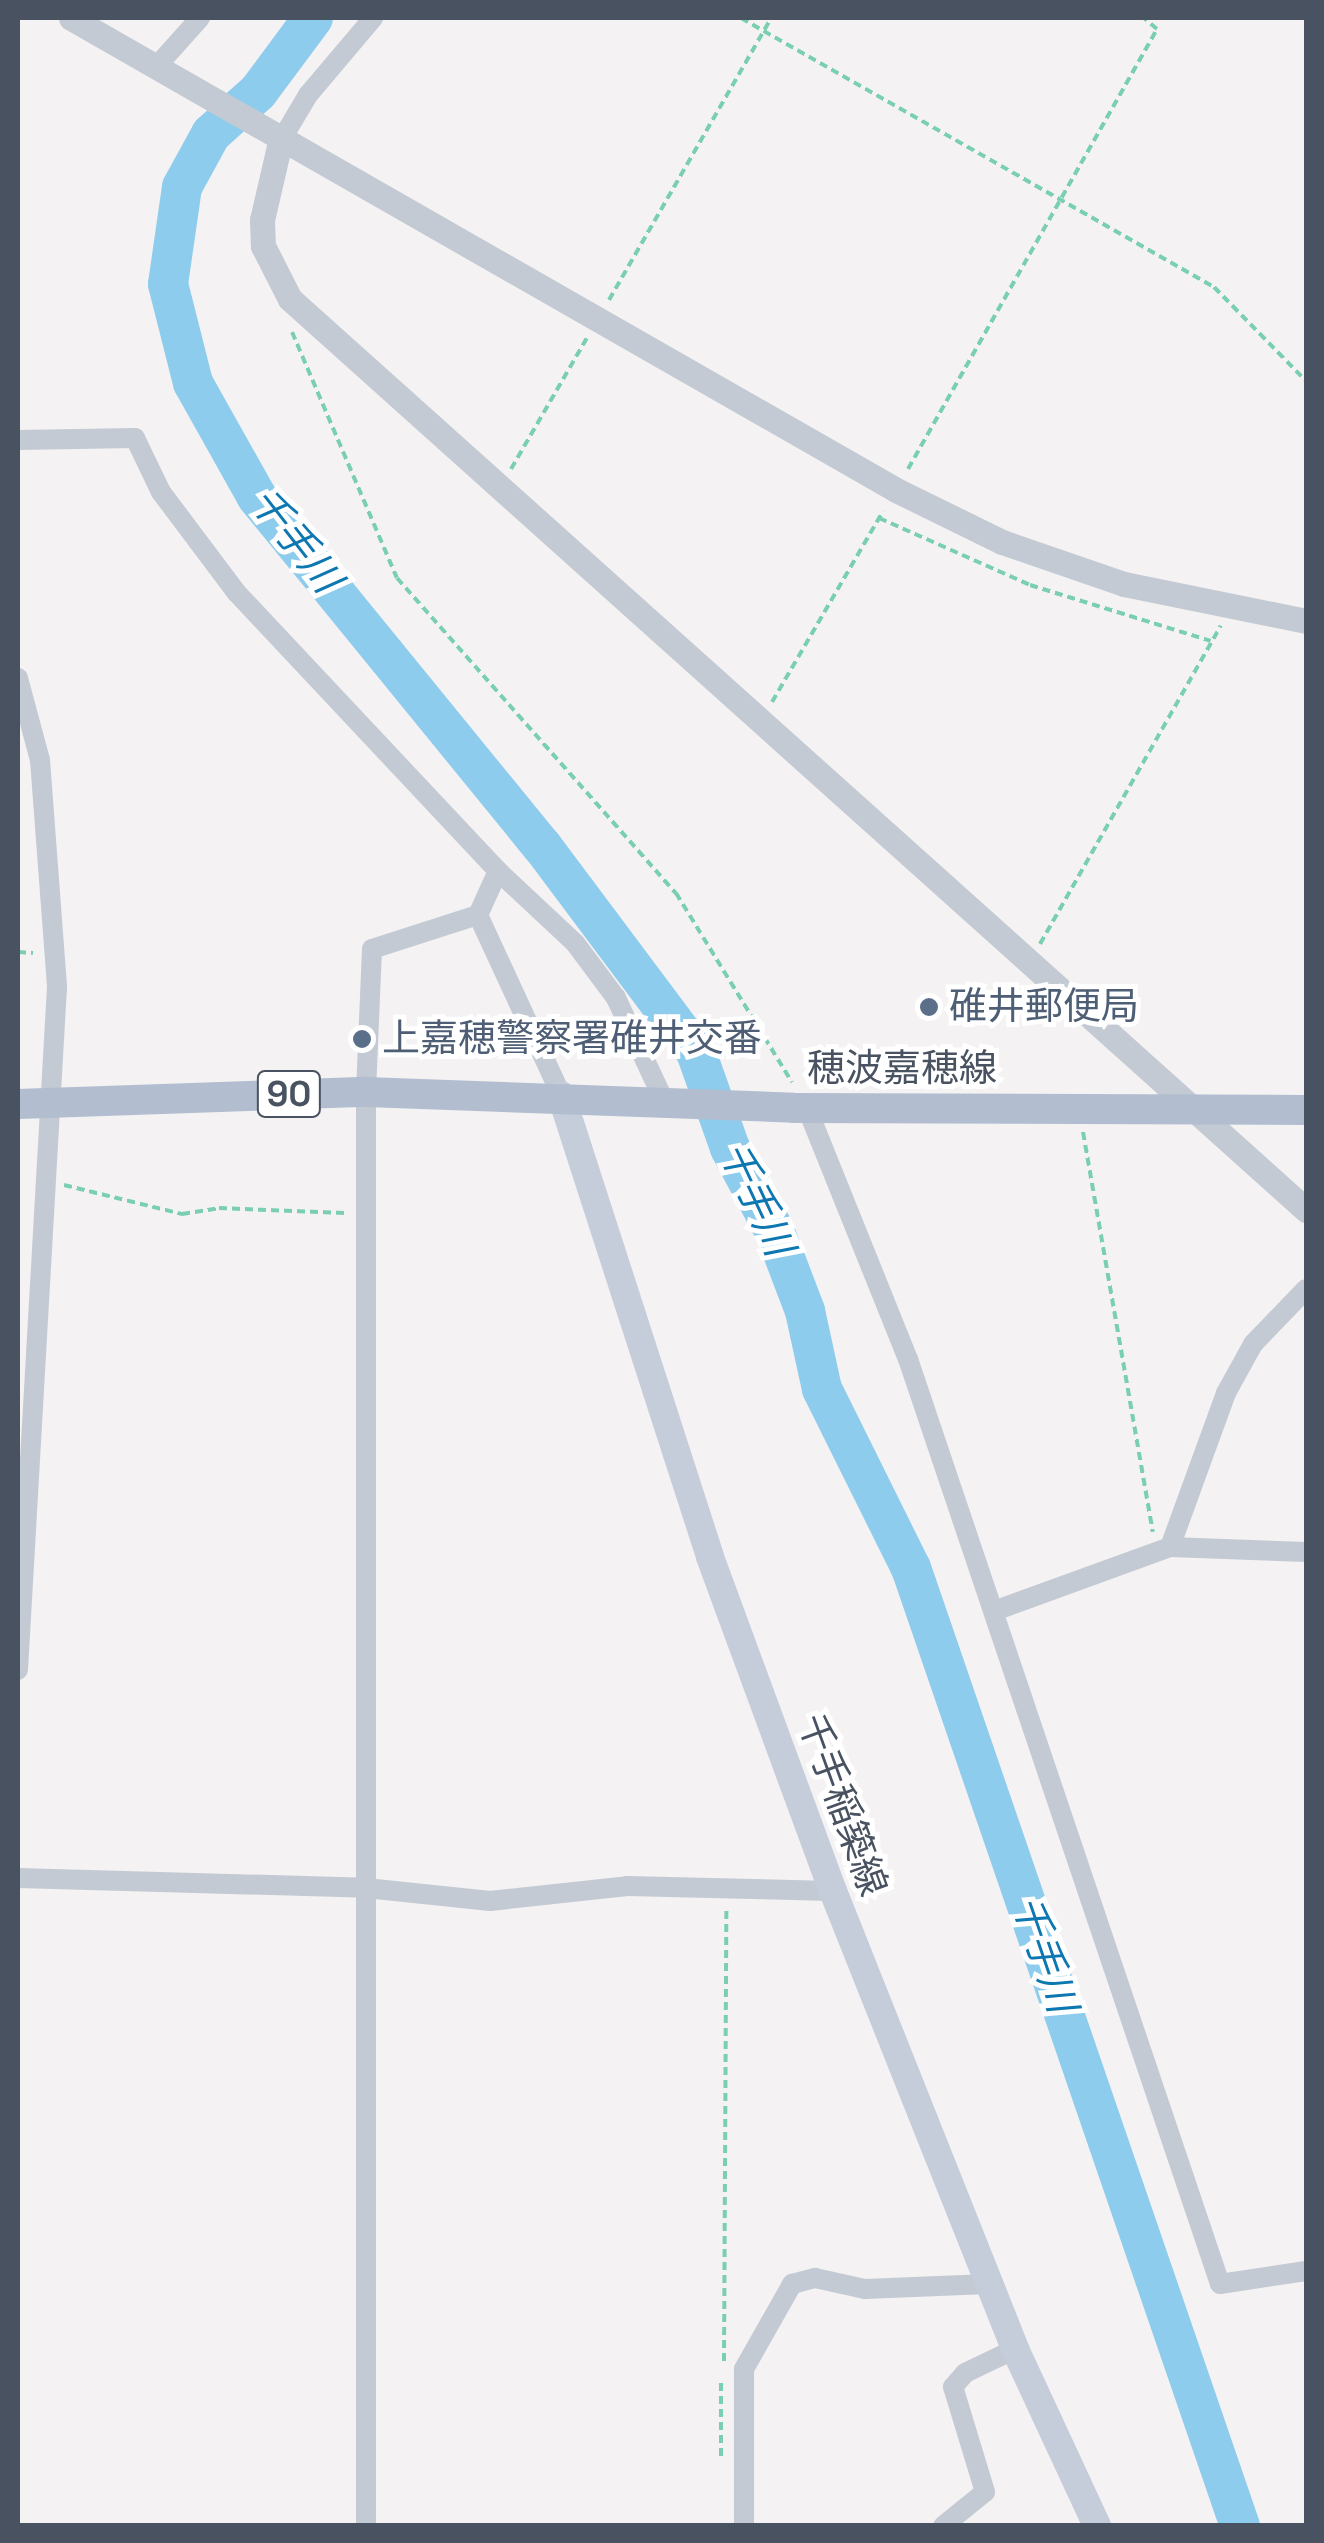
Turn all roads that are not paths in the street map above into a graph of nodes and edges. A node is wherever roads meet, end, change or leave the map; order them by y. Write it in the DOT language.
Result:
graph roads {
  1 [pos="71,18"];
  2 [pos="200,18"];
  3 [pos="373,18"];
  4 [pos="162,70"];
  5 [pos="280,142"];
  6 [pos="18,440"];
  7 [pos="1306,621"];
  8 [pos="18,678"];
  9 [pos="498,871"];
  10 [pos="478,915"];
  11 [pos="366,1092"];
  12 [pos="561,1094"];
  13 [pos="670,1102"];
  14 [pos="33,1103"];
  15 [pos="1192,1107"];
  16 [pos="800,1108"];
  17 [pos="1306,1110"];
  18 [pos="1306,1210"];
  19 [pos="1306,1290"];
  20 [pos="1163,1549"];
  21 [pos="1306,1552"];
  22 [pos="994,1611"];
  23 [pos="18,1670"];
  24 [pos="18,1878"];
  25 [pos="366,1888"];
  26 [pos="833,1891"];
  27 [pos="1306,2271"];
  28 [pos="988,2284"];
  29 [pos="1014,2349"];
  30 [pos="366,2526"];
  31 [pos="744,2526"];
  32 [pos="943,2526"];
  33 [pos="1096,2526"];
  1 -- 4 [label="street"];
  2 -- 4 [label="street"];
  3 -- 5 [label="street"];
  4 -- 5 [label="street"];
  5 -- 7 [label="street"];
  5 -- 15 [label="street"];
  6 -- 9 [label="street"];
  8 -- 14 [label="street"];
  9 -- 10 [label="street"];
  9 -- 13 [label="street"];
  10 -- 11 [label="street"];
  10 -- 12 [label="street"];
  11 -- 12 [label="main road, 穂波嘉穂線 / 90"];
  11 -- 14 [label="main road, 穂波嘉穂線 / 90"];
  11 -- 25 [label="street"];
  12 -- 13 [label="main road, 穂波嘉穂線 / 90"];
  12 -- 26 [label="main road, 千手稲築線"];
  13 -- 16 [label="main road, 穂波嘉穂線 / 90"];
  14 -- 23 [label="street"];
  15 -- 16 [label="main road, 穂波嘉穂線 / 90"];
  15 -- 17 [label="main road, 穂波嘉穂線 / 90"];
  15 -- 18 [label="street"];
  16 -- 22 [label="street"];
  19 -- 20 [label="street"];
  20 -- 21 [label="street"];
  20 -- 22 [label="street"];
  22 -- 27 [label="street"];
  24 -- 25 [label="street"];
  25 -- 26 [label="street"];
  25 -- 30 [label="street"];
  26 -- 28 [label="main road, 千手稲築線"];
  28 -- 29 [label="main road, 千手稲築線"];
  28 -- 31 [label="street"];
  29 -- 32 [label="street"];
  29 -- 33 [label="main road, 千手稲築線"];
}
